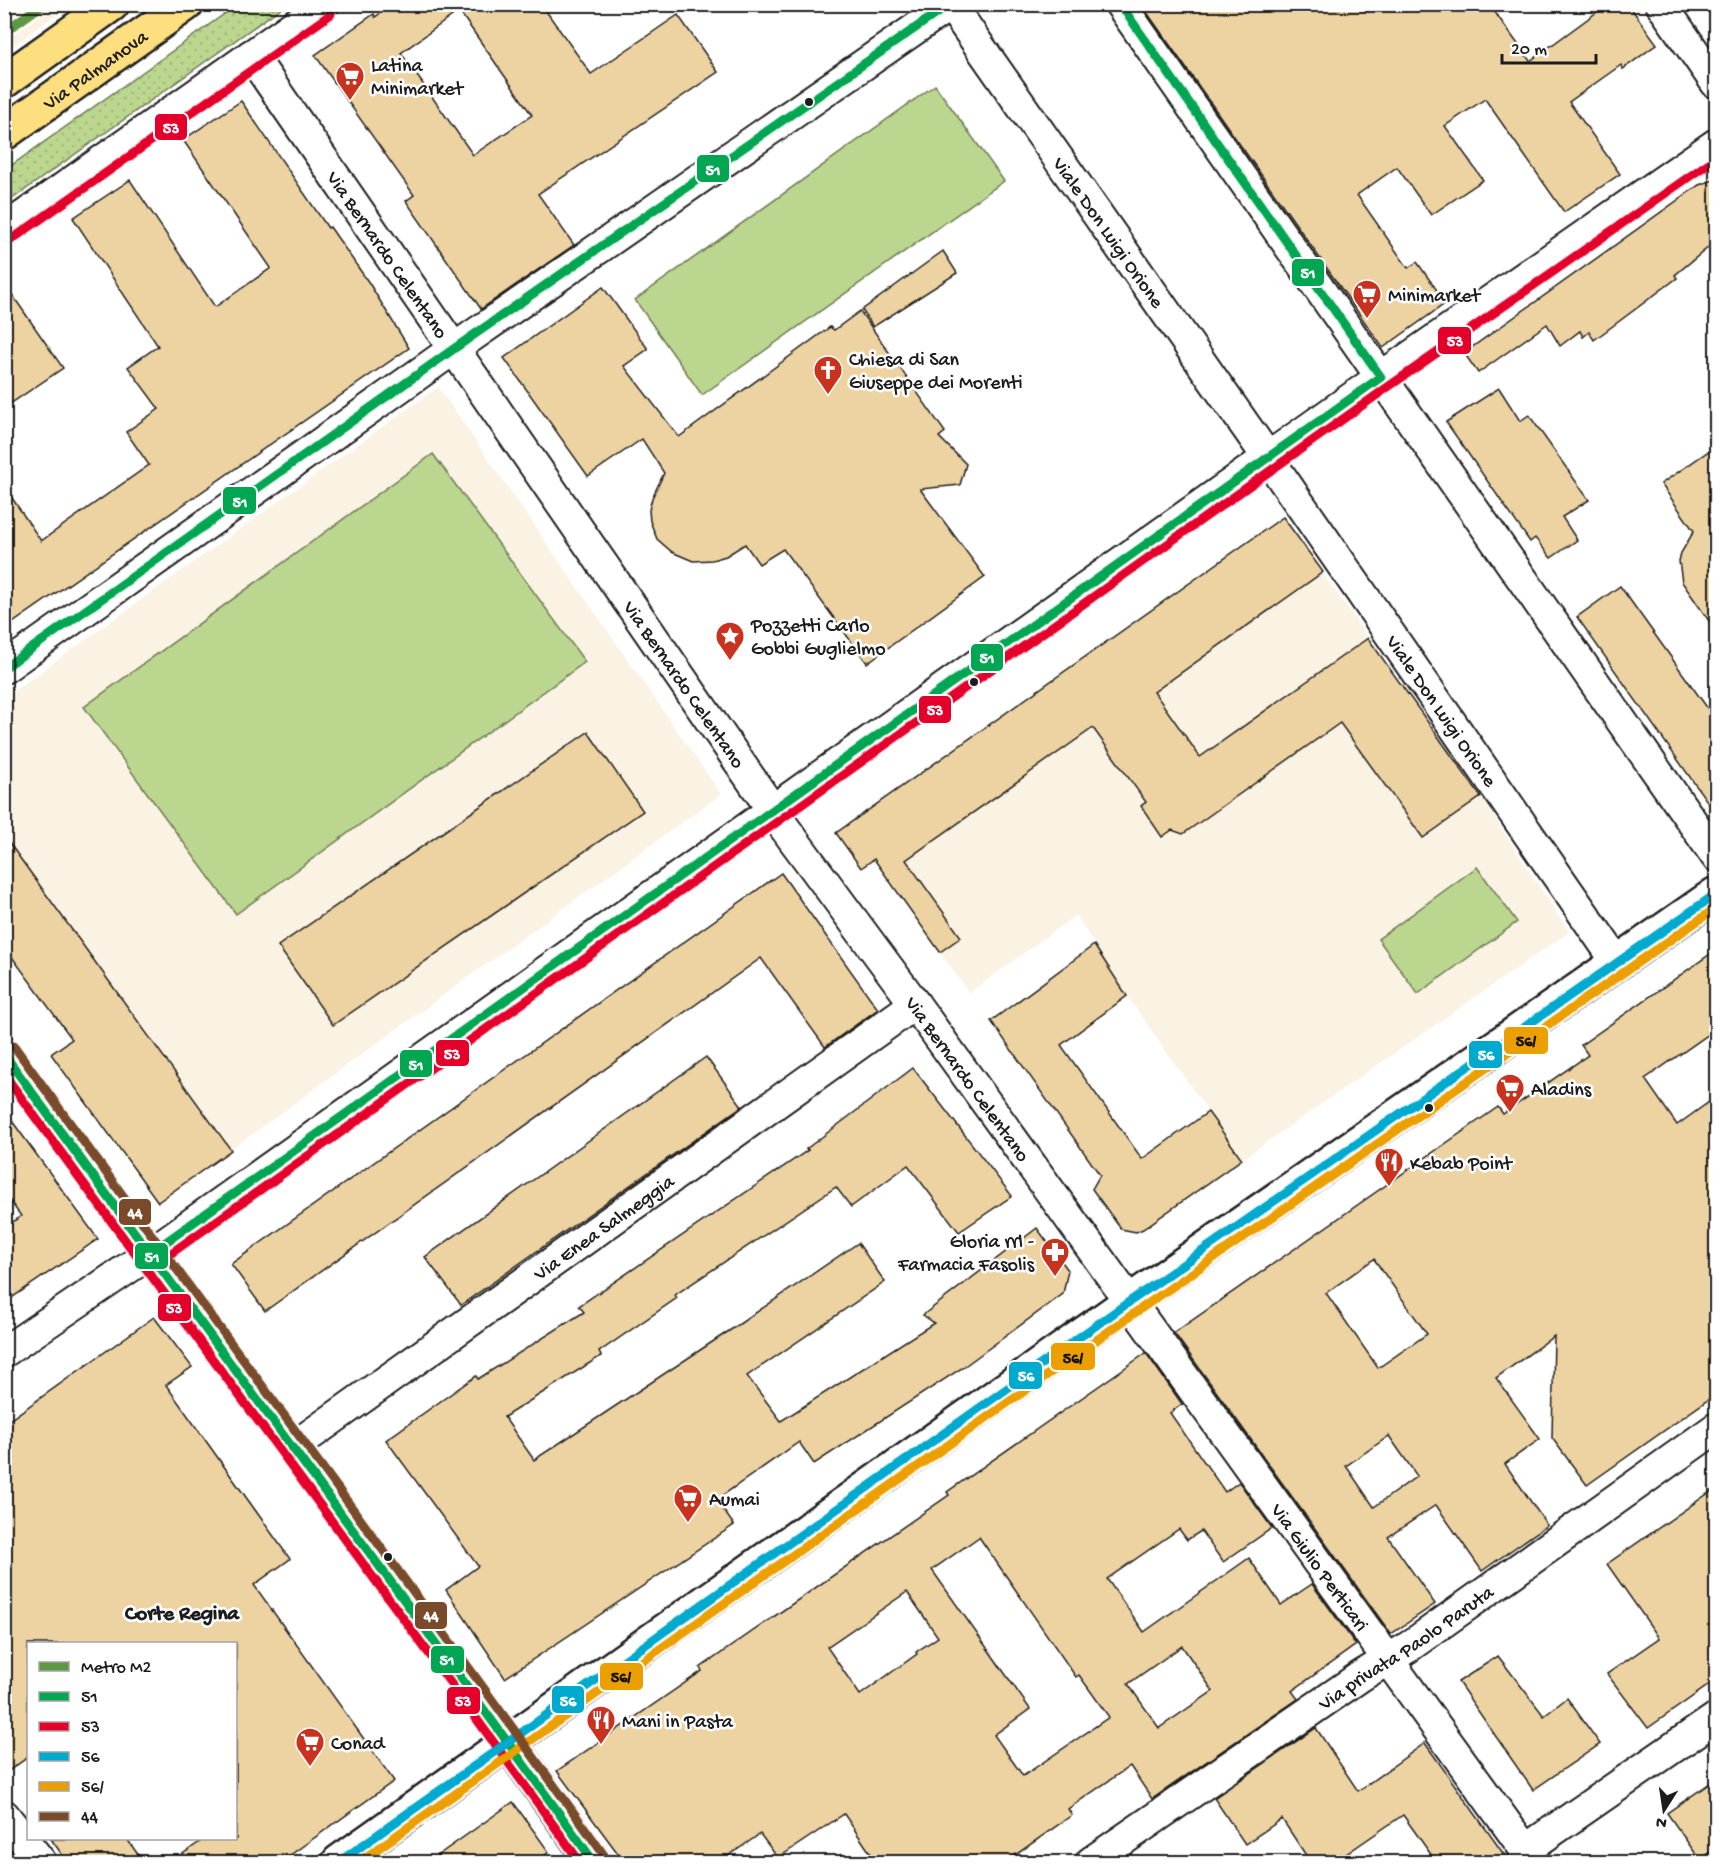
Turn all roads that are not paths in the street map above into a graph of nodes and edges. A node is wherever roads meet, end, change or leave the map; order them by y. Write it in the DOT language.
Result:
graph roads {
  1 [pos="112,4"];
  2 [pos="186,4"];
  3 [pos="324,4"];
  4 [pos="1120,4"];
  5 [pos="1661,4"];
  6 [pos="951,5"];
  7 [pos="252,55"];
  8 [pos="4,81"];
  9 [pos="1716,83"];
  10 [pos="4,133"];
  11 [pos="1716,144"];
  12 [pos="4,230"];
  13 [pos="455,348"];
  14 [pos="1381,377"];
  15 [pos="1268,458"];
  16 [pos="4,668"];
  17 [pos="772,809"];
  18 [pos="1716,856"];
  19 [pos="1716,894"];
  20 [pos="1617,962"];
  21 [pos="915,1004"];
  22 [pos="4,1053"];
  23 [pos="149,1254"];
  24 [pos="1129,1302"];
  25 [pos="4,1352"];
  26 [pos="1716,1428"];
  27 [pos="292,1448"];
  28 [pos="1388,1660"];
  29 [pos="1716,1718"];
  30 [pos="508,1742"];
  31 [pos="4,1815"];
  32 [pos="1529,1856"];
  33 [pos="41,1863"];
  34 [pos="339,1863"];
  35 [pos="594,1863"];
  36 [pos="1091,1863"];
  1 -- 8 [label="highway"];
  2 -- 10 [label="highway, Via Palmanova"];
  3 -- 7 [label="street"];
  4 -- 14 [label="street"];
  5 -- 9 [label="street"];
  6 -- 13 [label="street"];
  6 -- 15 [label="street, Viale Don Luigi Orione"];
  7 -- 12 [label="street"];
  7 -- 13 [label="street, Via Bernardo Celentano"];
  11 -- 14 [label="street"];
  13 -- 16 [label="street"];
  13 -- 17 [label="street, Via Bernardo Celentano"];
  14 -- 15 [label="street"];
  14 -- 18 [label="street"];
  15 -- 17 [label="street"];
  15 -- 20 [label="street, Viale Don Luigi Orione"];
  17 -- 21 [label="street, Via Bernardo Celentano"];
  17 -- 23 [label="street"];
  19 -- 20 [label="street"];
  20 -- 24 [label="street"];
  21 -- 24 [label="street, Via Bernardo Celentano"];
  21 -- 27 [label="street, Via Enea Salmeggia"];
  22 -- 23 [label="street"];
  23 -- 25 [label="street"];
  23 -- 27 [label="street"];
  24 -- 28 [label="street, Via Giulio Perticari"];
  24 -- 30 [label="street"];
  26 -- 28 [label="street, Via privata Paolo Paruta"];
  27 -- 30 [label="street"];
  28 -- 32 [label="street, Via Giulio Perticari"];
  28 -- 36 [label="street, Via privata Paolo Paruta"];
  29 -- 32 [label="street"];
  30 -- 34 [label="street"];
  30 -- 35 [label="street"];
  31 -- 33 [label="street"];
}
